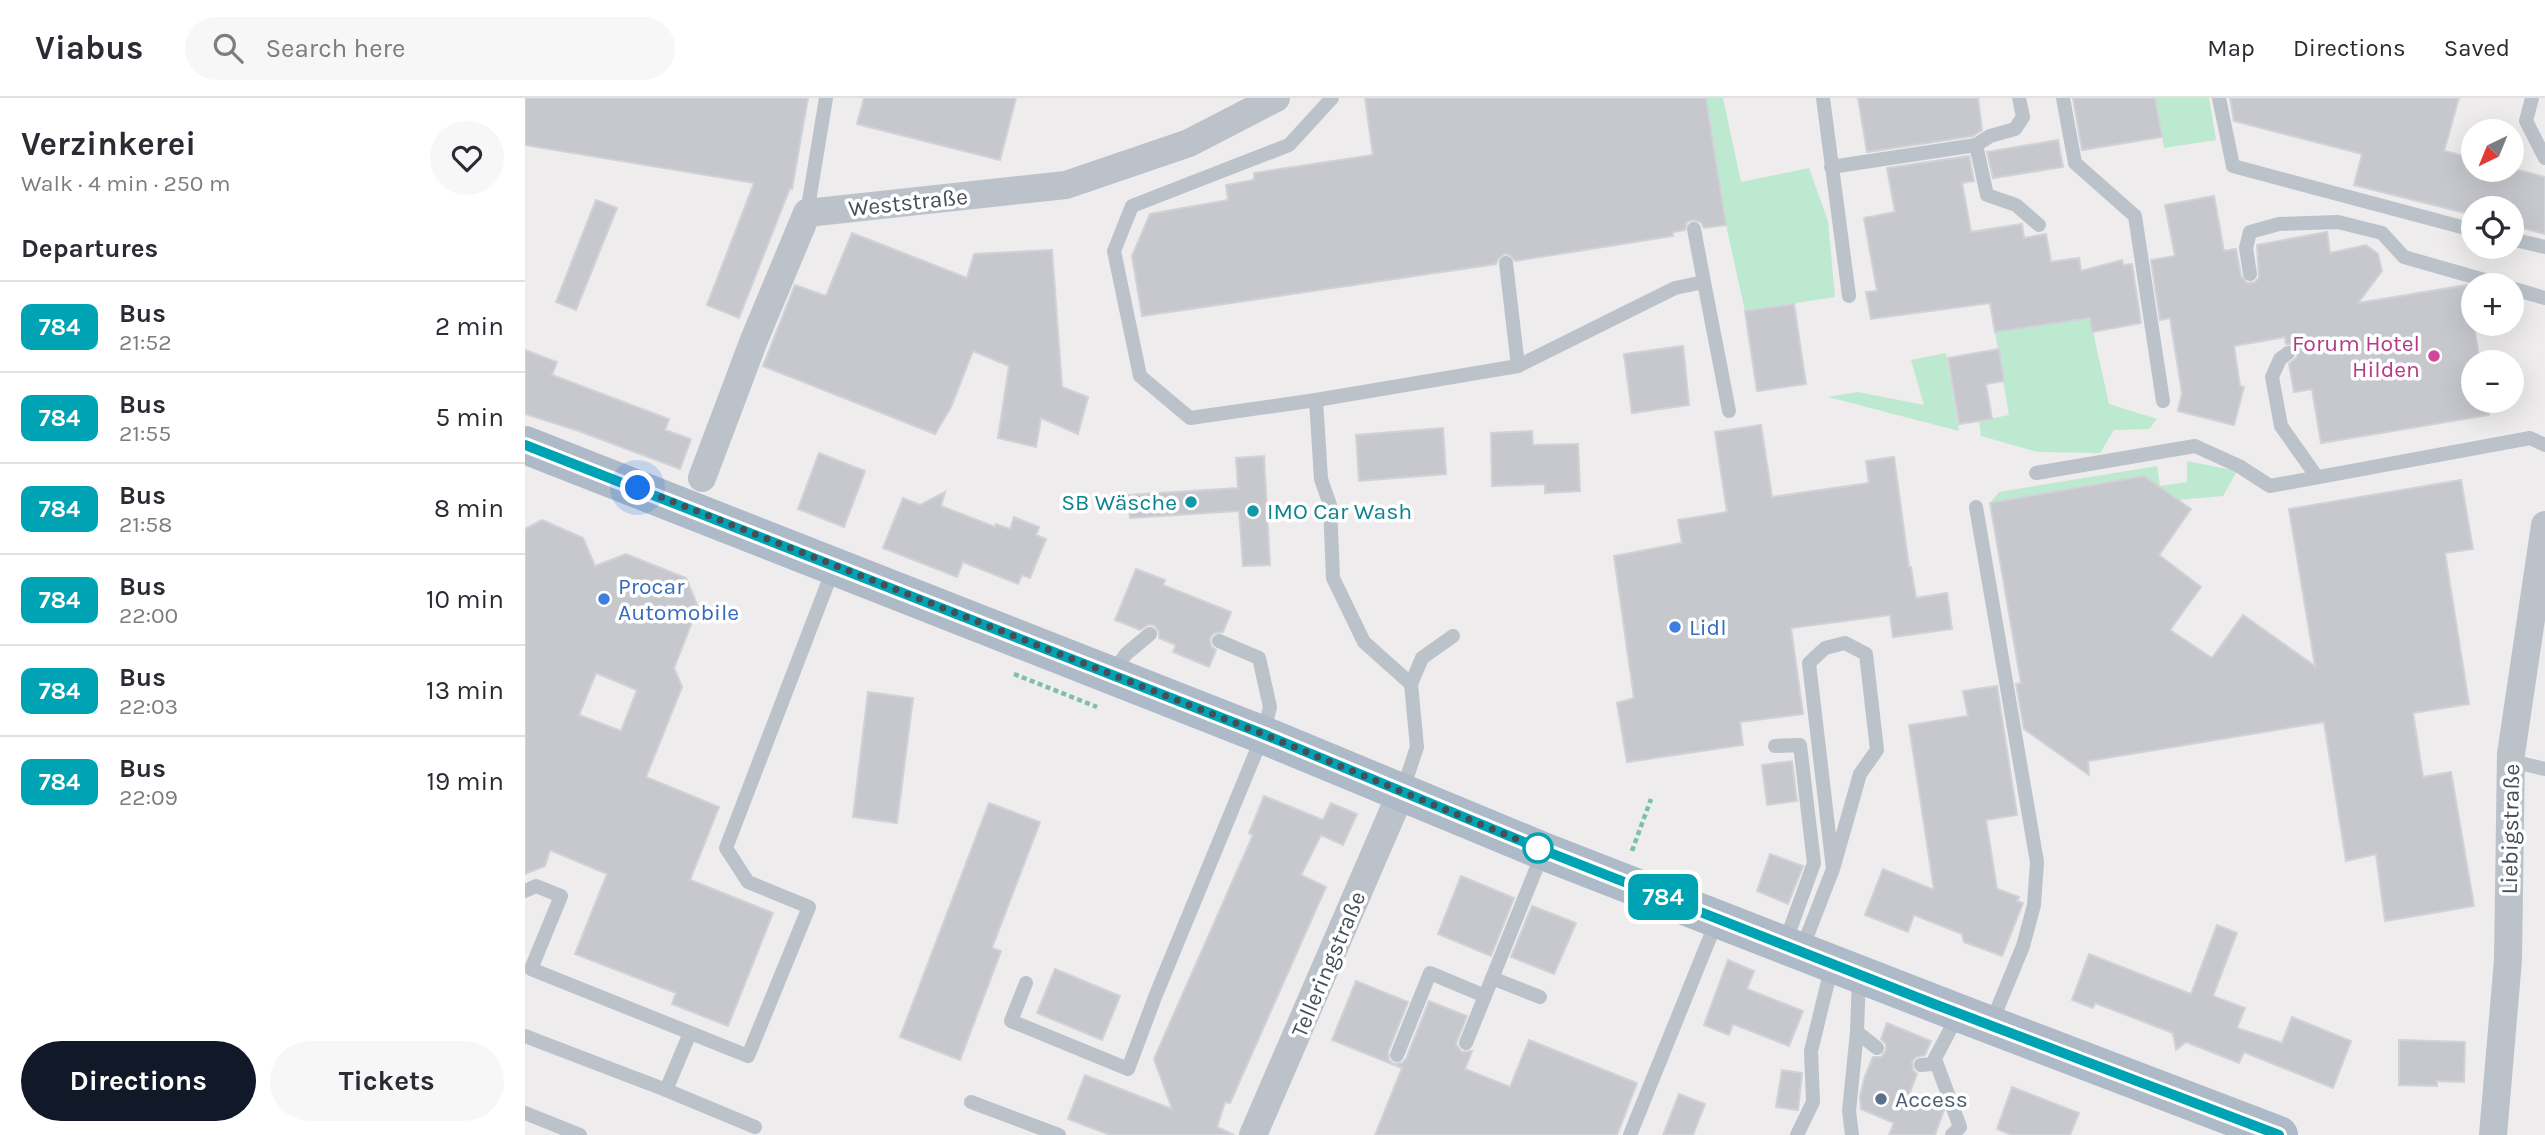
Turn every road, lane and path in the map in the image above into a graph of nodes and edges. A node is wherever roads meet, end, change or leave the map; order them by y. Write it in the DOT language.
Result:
graph roads {
  1 [pos="826,98"];
  2 [pos="1276,98"];
  3 [pos="1332,98"];
  4 [pos="1823,98"];
  5 [pos="2019,98"];
  6 [pos="2063,98"];
  7 [pos="2220,98"];
  8 [pos="2532,98"];
  9 [pos="1976,145"];
  10 [pos="2545,158"];
  11 [pos="1831,167"];
  12 [pos="807,212"];
  13 [pos="2039,225"];
  14 [pos="2461,227"];
  15 [pos="1694,229"];
  16 [pos="2524,242"];
  17 [pos="2545,247"];
  18 [pos="1506,263"];
  19 [pos="2461,273"];
  20 [pos="2250,274"];
  21 [pos="1704,282"];
  22 [pos="2524,292"];
  23 [pos="1849,296"];
  24 [pos="2545,298"];
  25 [pos="2288,353"];
  26 [pos="1518,366"];
  27 [pos="1316,400"];
  28 [pos="2163,401"];
  29 [pos="1729,411"];
  30 [pos="525,444"];
  31 [pos="2545,445"];
  32 [pos="2036,473"];
  33 [pos="2317,477"];
  34 [pos="702,478"];
  35 [pos="1976,507"];
  36 [pos="2545,525"];
  37 [pos="835,565"];
  38 [pos="1150,634"];
  39 [pos="1453,636"];
  40 [pos="1219,641"];
  41 [pos="1112,674"];
  42 [pos="1411,684"];
  43 [pos="1263,734"];
  44 [pos="1775,746"];
  45 [pos="2511,761"];
  46 [pos="2545,769"];
  47 [pos="1401,793"];
  48 [pos="1651,799"];
  49 [pos="1543,850"];
  50 [pos="1632,851"];
  51 [pos="1833,869"];
  52 [pos="525,891"];
  53 [pos="1718,919"];
  54 [pos="1819,958"];
  55 [pos="528,968"];
  56 [pos="1492,978"];
  57 [pos="1026,983"];
  58 [pos="1485,996"];
  59 [pos="1540,997"];
  60 [pos="1975,1019"];
  61 [pos="690,1032"];
  62 [pos="1857,1032"];
  63 [pos="525,1036"];
  64 [pos="1466,1043"];
  65 [pos="1877,1048"];
  66 [pos="1397,1055"];
  67 [pos="1935,1059"];
  68 [pos="1921,1065"];
  69 [pos="666,1090"];
  70 [pos="971,1102"];
  71 [pos="525,1113"];
  72 [pos="755,1127"];
  73 [pos="580,1135"];
  74 [pos="1059,1135"];
  75 [pos="1253,1135"];
  76 [pos="1630,1135"];
  77 [pos="1797,1135"];
  78 [pos="1852,1135"];
  79 [pos="1952,1135"];
  80 [pos="2279,1135"];
  81 [pos="2493,1135"];
  1 -- 12 [label="lane"];
  2 -- 12 [label="street, Weststraße"];
  3 -- 27 [label="lane"];
  4 -- 11 [label="lane"];
  5 -- 9 [label="lane"];
  6 -- 28 [label="lane"];
  7 -- 14 [label="lane"];
  8 -- 10 [label="lane"];
  9 -- 11 [label="lane"];
  9 -- 13 [label="lane"];
  11 -- 23 [label="lane"];
  12 -- 34 [label="street"];
  15 -- 21 [label="lane"];
  16 -- 17 [label="lane"];
  18 -- 26 [label="lane"];
  19 -- 20 [label="lane"];
  21 -- 26 [label="lane"];
  21 -- 29 [label="lane"];
  22 -- 24 [label="lane"];
  25 -- 33 [label="lane"];
  26 -- 27 [label="lane"];
  27 -- 42 [label="lane"];
  30 -- 37 [label="main road"];
  31 -- 33 [label="lane"];
  32 -- 33 [label="lane"];
  35 -- 60 [label="lane"];
  36 -- 45 [label="street, Liebigstraße"];
  37 -- 41 [label="main road"];
  37 -- 61 [label="lane"];
  38 -- 41 [label="lane"];
  39 -- 42 [label="lane"];
  40 -- 43 [label="lane"];
  41 -- 43 [label="main road"];
  42 -- 47 [label="lane"];
  43 -- 47 [label="main road"];
  43 -- 57 [label="lane"];
  44 -- 54 [label="lane"];
  45 -- 46 [label="lane"];
  45 -- 81 [label="street, Liebigstraße"];
  47 -- 49 [label="main road"];
  47 -- 75 [label="street, Telleringstraße"];
  48 -- 50 [label="path"];
  49 -- 53 [label="main road"];
  49 -- 56 [label="lane"];
  51 -- 51 [label="lane"];
  51 -- 54 [label="lane"];
  52 -- 55 [label="lane"];
  53 -- 54 [label="main road"];
  53 -- 76 [label="lane"];
  54 -- 60 [label="main road"];
  54 -- 62 [label="lane"];
  54 -- 77 [label="lane"];
  55 -- 61 [label="lane"];
  56 -- 58 [label="lane"];
  56 -- 59 [label="lane"];
  58 -- 64 [label="lane"];
  58 -- 66 [label="lane"];
  60 -- 67 [label="lane"];
  60 -- 80 [label="main road"];
  61 -- 69 [label="lane"];
  62 -- 65 [label="lane"];
  62 -- 78 [label="lane"];
  63 -- 69 [label="lane"];
  67 -- 68 [label="lane"];
  67 -- 79 [label="lane"];
  69 -- 72 [label="lane"];
  70 -- 74 [label="lane"];
  71 -- 73 [label="lane"];
}
